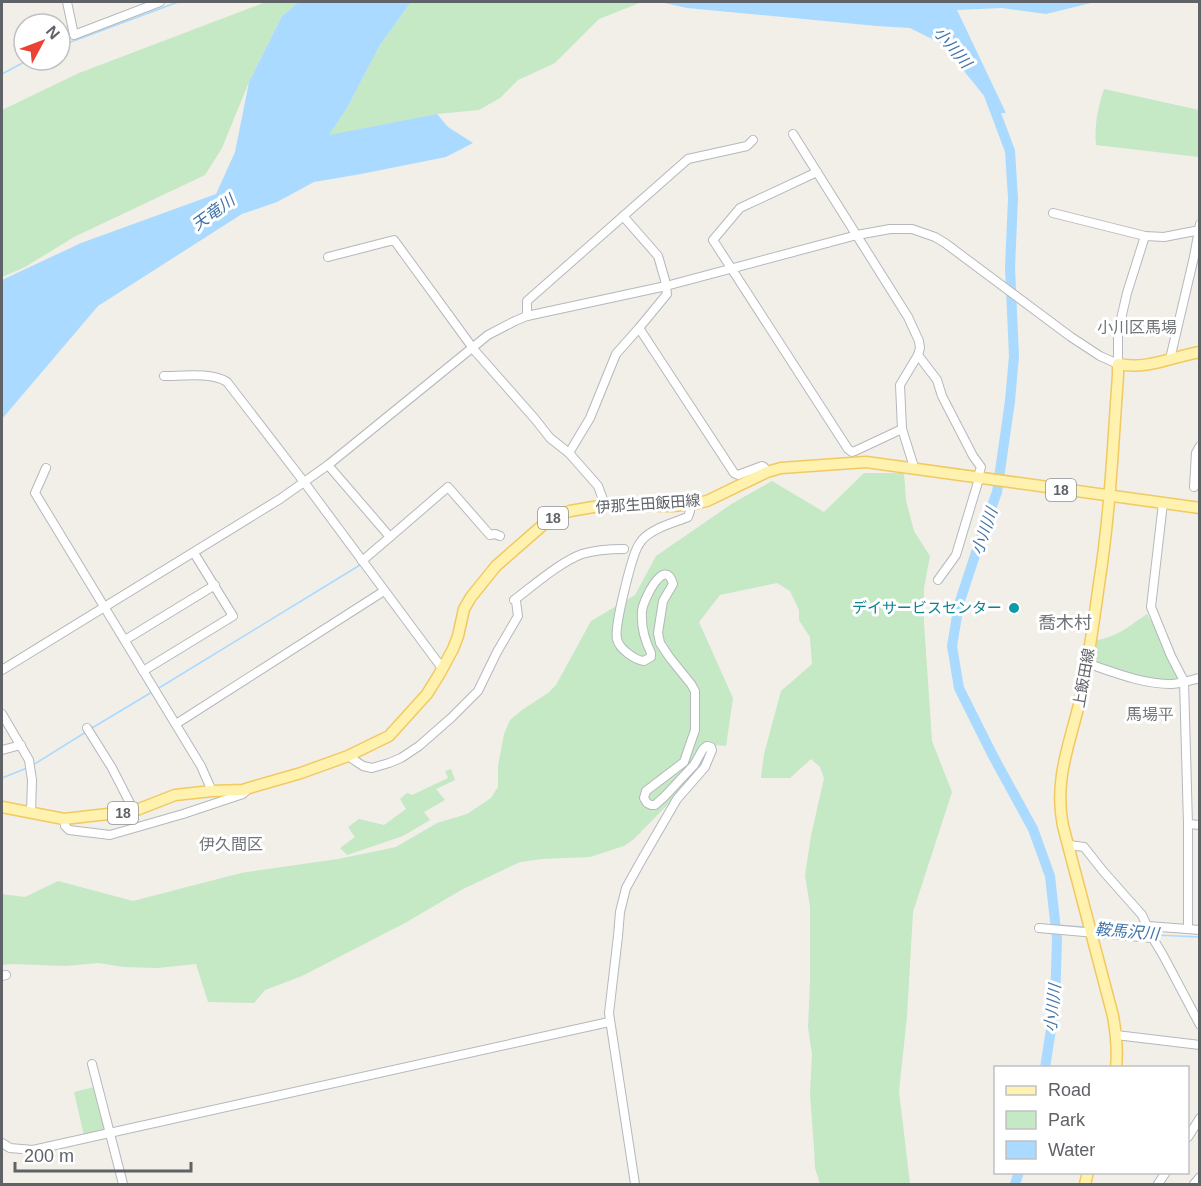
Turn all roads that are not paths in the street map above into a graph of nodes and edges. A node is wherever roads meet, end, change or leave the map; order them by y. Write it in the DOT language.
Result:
graph roads {
  1 [pos="67,2"];
  2 [pos="160,2"];
  3 [pos="793,134"];
  4 [pos="753,140"];
  5 [pos="817,172"];
  6 [pos="1053,213"];
  7 [pos="623,216"];
  8 [pos="1199,228"];
  9 [pos="857,235"];
  10 [pos="1145,236"];
  11 [pos="328,256"];
  12 [pos="1196,267"];
  13 [pos="730,268"];
  14 [pos="666,286"];
  15 [pos="527,316"];
  16 [pos="639,328"];
  17 [pos="473,347"];
  18 [pos="1200,352"];
  19 [pos="918,355"];
  20 [pos="1170,359"];
  21 [pos="1118,364"];
  22 [pos="164,376"];
  23 [pos="902,429"];
  24 [pos="1200,446"];
  25 [pos="569,453"];
  26 [pos="328,465"];
  27 [pos="914,467"];
  28 [pos="46,468"];
  29 [pos="767,472"];
  30 [pos="979,479"];
  31 [pos="304,482"];
  32 [pos="1194,487"];
  33 [pos="1109,496"];
  34 [pos="1163,503"];
  35 [pos="605,505"];
  36 [pos="1200,508"];
  37 [pos="690,511"];
  38 [pos="500,536"];
  39 [pos="390,537"];
  40 [pos="624,549"];
  41 [pos="194,553"];
  42 [pos="362,561"];
  43 [pos="938,580"];
  44 [pos="215,585"];
  45 [pos="384,591"];
  46 [pos="105,607"];
  47 [pos="125,640"];
  48 [pos="1086,663"];
  49 [pos="442,668"];
  50 [pos="2,670"];
  51 [pos="143,671"];
  52 [pos="1200,678"];
  53 [pos="1184,681"];
  54 [pos="2,714"];
  55 [pos="176,724"];
  56 [pos="88,730"];
  57 [pos="21,745"];
  58 [pos="2,750"];
  59 [pos="348,756"];
  60 [pos="249,788"];
  61 [pos="212,791"];
  62 [pos="2,808"];
  63 [pos="134,811"];
  64 [pos="31,813"];
  65 [pos="64,819"];
  66 [pos="1188,824"];
  67 [pos="1200,825"];
  68 [pos="1069,844"];
  69 [pos="1148,926"];
  70 [pos="1040,928"];
  71 [pos="1188,928"];
  72 [pos="1200,930"];
  73 [pos="1091,932"];
  74 [pos="1152,938"];
  75 [pos="609,1022"];
  76 [pos="1200,1025"];
  77 [pos="1116,1035"];
  78 [pos="1200,1045"];
  79 [pos="92,1064"];
  80 [pos="1116,1066"];
  81 [pos="1200,1118"];
  82 [pos="110,1134"];
  83 [pos="1189,1135"];
  84 [pos="2,1143"];
  85 [pos="1200,1177"];
  86 [pos="123,1185"];
  87 [pos="634,1185"];
  88 [pos="1194,1185"];
  1 -- 2 [label="street"];
  3 -- 5 [label="street"];
  4 -- 7 [label="street"];
  5 -- 9 [label="street"];
  5 -- 13 [label="street"];
  6 -- 10 [label="street"];
  7 -- 14 [label="street"];
  7 -- 15 [label="street"];
  8 -- 10 [label="street"];
  8 -- 12 [label="street"];
  9 -- 13 [label="street"];
  9 -- 19 [label="street"];
  9 -- 21 [label="street"];
  10 -- 21 [label="street"];
  11 -- 17 [label="street"];
  12 -- 20 [label="street"];
  13 -- 14 [label="street"];
  13 -- 23 [label="street"];
  14 -- 15 [label="street"];
  14 -- 16 [label="street"];
  15 -- 17 [label="street"];
  16 -- 25 [label="street"];
  16 -- 29 [label="street"];
  17 -- 25 [label="street"];
  17 -- 26 [label="street"];
  18 -- 20 [label="main road"];
  19 -- 23 [label="street"];
  19 -- 30 [label="street"];
  20 -- 21 [label="main road"];
  21 -- 33 [label="main road, 上飯田線"];
  22 -- 31 [label="street"];
  23 -- 27 [label="street"];
  24 -- 32 [label="street"];
  25 -- 35 [label="street"];
  26 -- 31 [label="street"];
  26 -- 39 [label="street"];
  27 -- 29 [label="main road, 伊那生田飯田線 / 18"];
  27 -- 30 [label="main road, 伊那生田飯田線 / 18"];
  28 -- 46 [label="street"];
  29 -- 35 [label="main road, 伊那生田飯田線 / 18"];
  30 -- 33 [label="main road, 伊那生田飯田線 / 18"];
  30 -- 43 [label="street"];
  31 -- 41 [label="street"];
  31 -- 42 [label="street"];
  33 -- 34 [label="main road, 伊那生田飯田線 / 18"];
  33 -- 48 [label="main road, 上飯田線"];
  34 -- 36 [label="main road, 伊那生田飯田線 / 18"];
  34 -- 53 [label="street"];
  35 -- 49 [label="main road, 伊那生田飯田線 / 18"];
  37 -- 75 [label="street"];
  38 -- 39 [label="street"];
  39 -- 42 [label="street"];
  40 -- 59 [label="street"];
  41 -- 44 [label="street"];
  41 -- 46 [label="street"];
  42 -- 45 [label="street"];
  44 -- 47 [label="street"];
  44 -- 51 [label="street"];
  45 -- 49 [label="street"];
  45 -- 55 [label="street"];
  46 -- 47 [label="street"];
  46 -- 50 [label="street"];
  47 -- 51 [label="street"];
  48 -- 53 [label="street"];
  48 -- 68 [label="main road, 上飯田線"];
  49 -- 59 [label="main road, 伊那生田飯田線 / 18"];
  51 -- 55 [label="street"];
  52 -- 53 [label="street"];
  53 -- 66 [label="street"];
  54 -- 57 [label="street"];
  55 -- 61 [label="street"];
  56 -- 63 [label="street"];
  57 -- 58 [label="street"];
  57 -- 64 [label="street"];
  59 -- 60 [label="main road, 伊那生田飯田線 / 18"];
  60 -- 61 [label="main road, 伊那生田飯田線 / 18"];
  60 -- 65 [label="street"];
  61 -- 63 [label="main road, 伊那生田飯田線 / 18"];
  62 -- 64 [label="main road, 伊那生田飯田線 / 18"];
  63 -- 65 [label="main road, 伊那生田飯田線 / 18"];
  64 -- 65 [label="main road, 伊那生田飯田線 / 18"];
  66 -- 67 [label="street"];
  66 -- 71 [label="street"];
  68 -- 69 [label="street"];
  68 -- 73 [label="main road, 上飯田線"];
  69 -- 71 [label="street"];
  69 -- 74 [label="street"];
  70 -- 73 [label="street"];
  71 -- 72 [label="street"];
  73 -- 74 [label="street"];
  73 -- 77 [label="main road, 上飯田線"];
  74 -- 76 [label="street"];
  75 -- 82 [label="street"];
  75 -- 87 [label="street"];
  77 -- 78 [label="street"];
  77 -- 80 [label="main road, 上飯田線"];
  79 -- 82 [label="street"];
  81 -- 83 [label="street"];
  82 -- 84 [label="street"];
  82 -- 86 [label="street"];
  85 -- 88 [label="street"];
}
